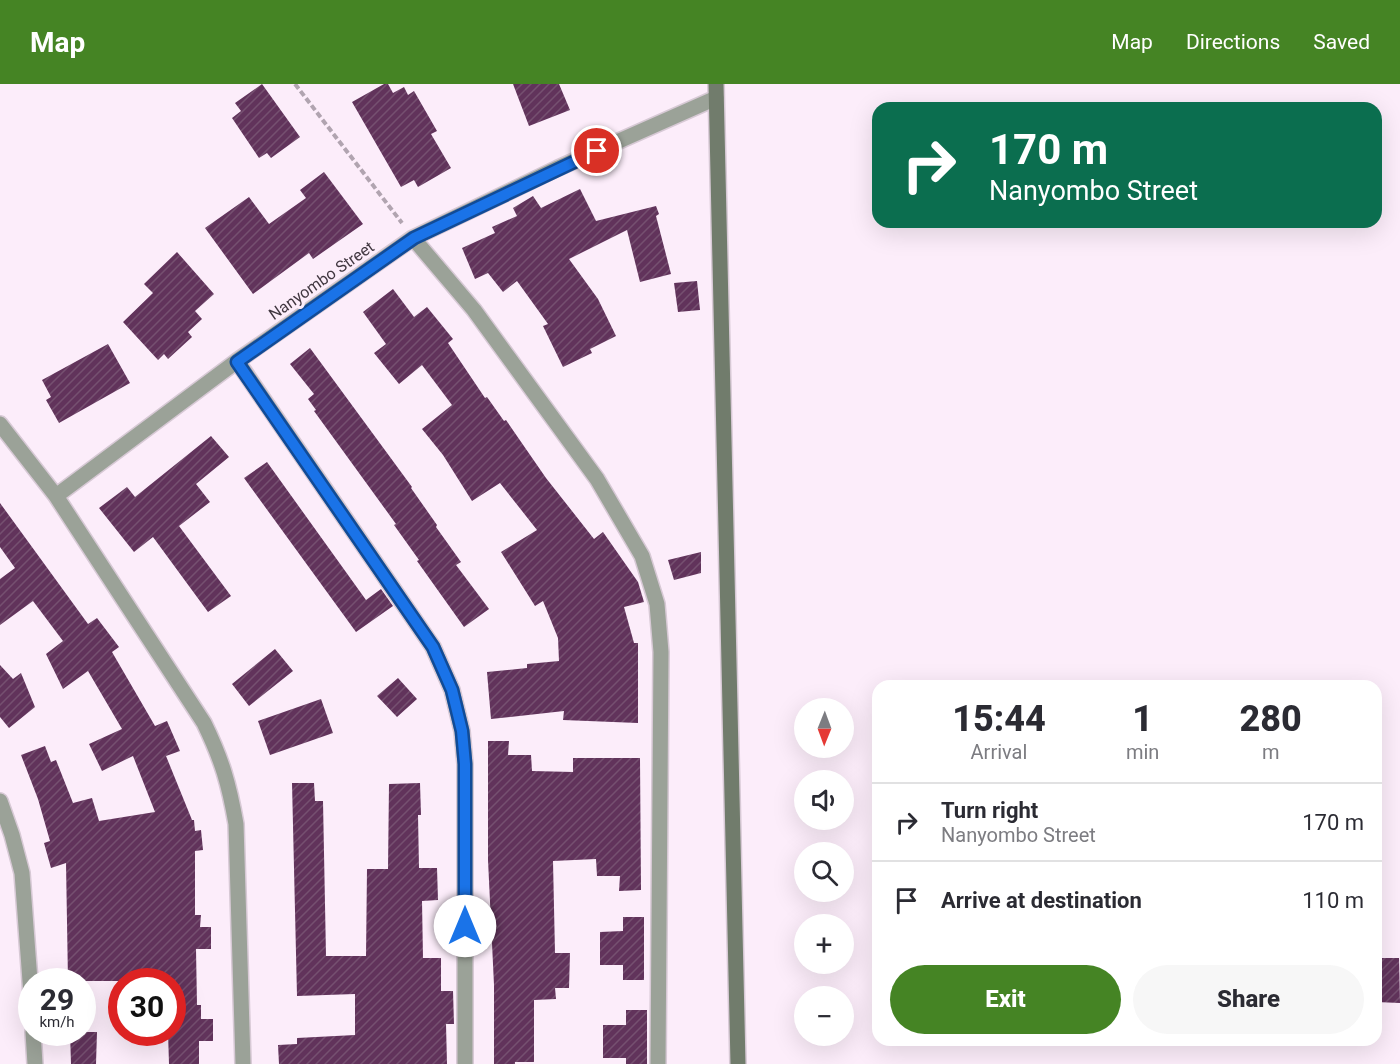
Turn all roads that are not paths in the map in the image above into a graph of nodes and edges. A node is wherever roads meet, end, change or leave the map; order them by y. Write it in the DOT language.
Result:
graph roads {
  1 [pos="716,91"];
  2 [pos="414,238"];
  3 [pos="237,362"];
  4 [pos="0,424"];
  5 [pos="56,496"];
  6 [pos="0,801"];
  7 [pos="29,968"];
  8 [pos="34,1046"];
  9 [pos="35,1064"];
  10 [pos="243,1064"];
  11 [pos="465,1064"];
  12 [pos="658,1064"];
  13 [pos="738,1064"];
  1 -- 2 [label="street, Nanyombo Street"];
  1 -- 13 [label="street"];
  2 -- 3 [label="street, Nanyombo Street"];
  2 -- 12 [label="street"];
  3 -- 5 [label="street, Nanyombo Street"];
  3 -- 11 [label="street"];
  4 -- 5 [label="street"];
  5 -- 10 [label="street"];
  6 -- 7 [label="street"];
  8 -- 9 [label="street"];
}
